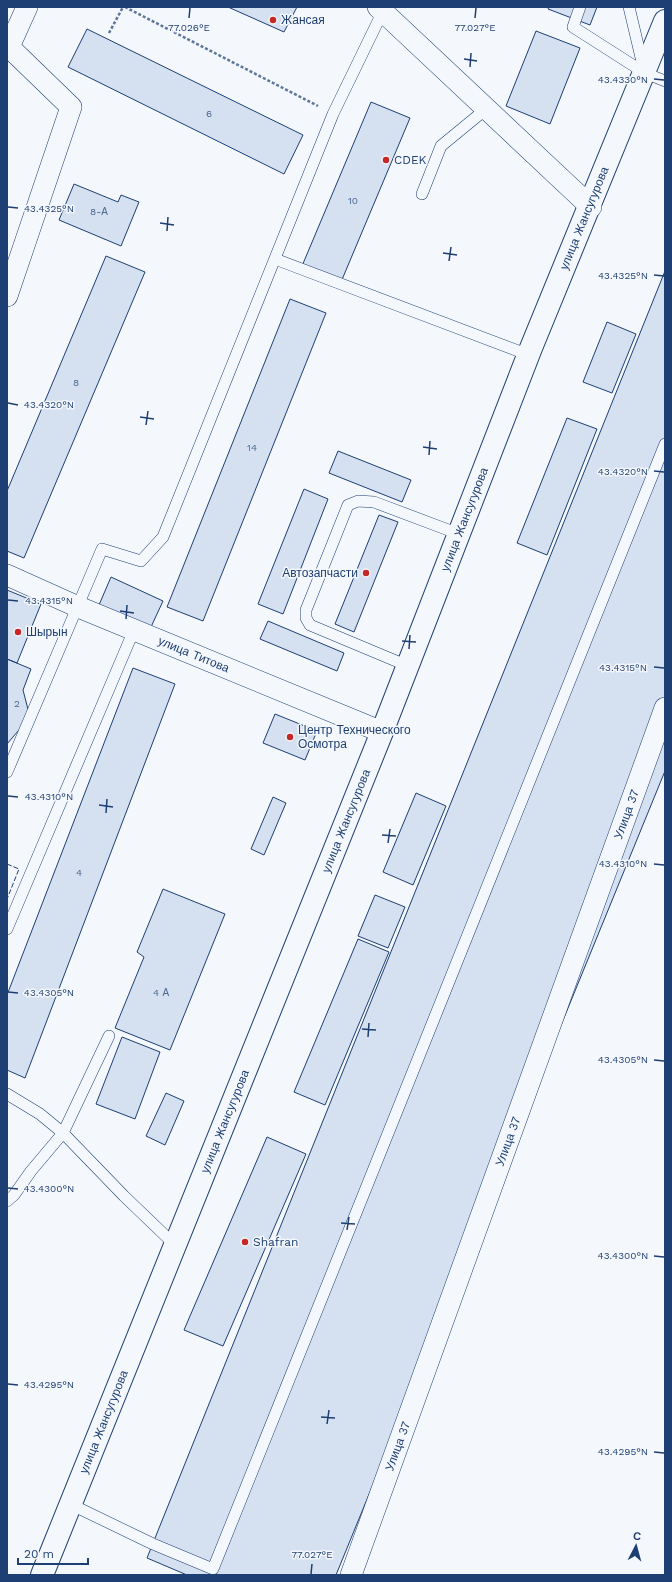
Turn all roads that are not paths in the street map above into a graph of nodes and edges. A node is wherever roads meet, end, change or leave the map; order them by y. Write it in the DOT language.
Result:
graph roads {
  1 [pos="26,7"];
  2 [pos="580,7"];
  3 [pos="629,7"];
  4 [pos="380,9"];
  5 [pos="665,21"];
  6 [pos="8,47"];
  7 [pos="645,73"];
  8 [pos="665,81"];
  9 [pos="486,110"];
  10 [pos="422,194"];
  11 [pos="590,207"];
  12 [pos="275,259"];
  13 [pos="7,296"];
  14 [pos="529,356"];
  15 [pos="665,444"];
  16 [pos="459,534"];
  17 [pos="7,576"];
  18 [pos="76,606"];
  19 [pos="134,630"];
  20 [pos="408,666"];
  21 [pos="665,708"];
  22 [pos="382,732"];
  23 [pos="7,772"];
  24 [pos="7,929"];
  25 [pos="109,1036"];
  26 [pos="7,1094"];
  27 [pos="63,1133"];
  28 [pos="7,1201"];
  29 [pos="175,1245"];
  30 [pos="70,1504"];
  31 [pos="45,1574"];
  32 [pos="351,1575"];
  1 -- 6 [label="street"];
  2 -- 7 [label="lane"];
  3 -- 7 [label="lane"];
  4 -- 9 [label="street"];
  4 -- 12 [label="lane"];
  5 -- 7 [label="main road, улица Жансугурова"];
  6 -- 13 [label="street"];
  7 -- 8 [label="lane"];
  7 -- 11 [label="main road, улица Жансугурова"];
  9 -- 10 [label="lane"];
  9 -- 11 [label="street"];
  11 -- 14 [label="main road, улица Жансугурова"];
  12 -- 14 [label="lane"];
  12 -- 18 [label="lane"];
  14 -- 16 [label="main road, улица Жансугурова"];
  15 -- 30 [label="lane"];
  16 -- 20 [label="main road, улица Жансугурова"];
  16 -- 20 [label="lane"];
  17 -- 18 [label="street, улица Титова"];
  18 -- 19 [label="street, улица Титова"];
  18 -- 23 [label="lane"];
  19 -- 22 [label="street, улица Титова"];
  19 -- 24 [label="lane"];
  20 -- 22 [label="main road, улица Жансугурова"];
  21 -- 32 [label="street, Улица 37"];
  22 -- 29 [label="main road, улица Жансугурова"];
  25 -- 27 [label="lane"];
  26 -- 27 [label="lane"];
  27 -- 28 [label="lane"];
  27 -- 29 [label="lane"];
  29 -- 30 [label="main road, улица Жансугурова"];
  30 -- 31 [label="main road, улица Жансугурова"];
}
